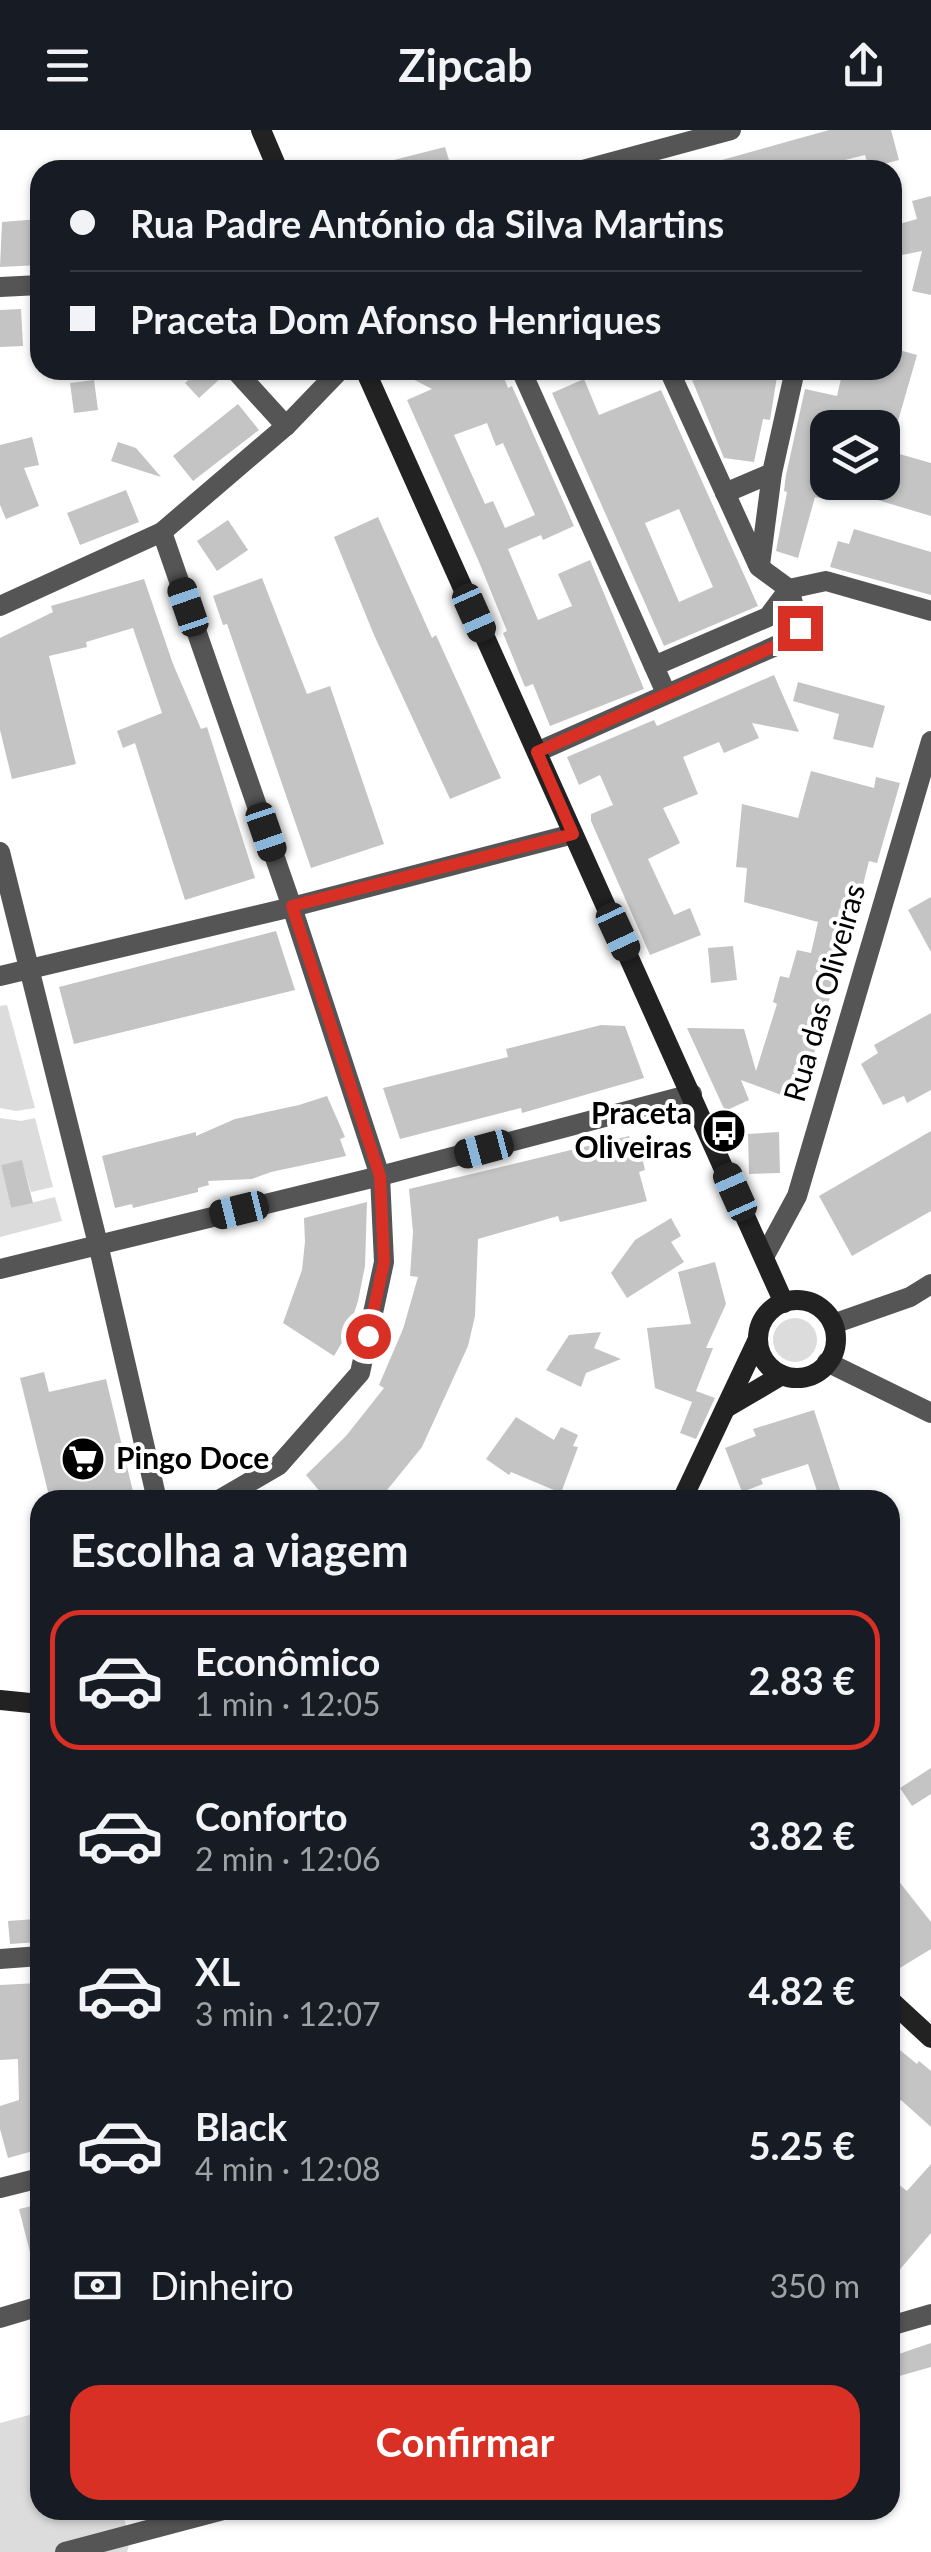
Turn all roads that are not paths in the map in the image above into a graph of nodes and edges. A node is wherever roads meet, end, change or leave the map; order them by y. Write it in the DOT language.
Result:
graph roads {
  1 [pos="261,130"];
  2 [pos="730,130"];
  3 [pos="274,160"];
  4 [pos="620,160"];
  5 [pos="30,286"];
  6 [pos="0,287"];
  7 [pos="242,380"];
  8 [pos="330,380"];
  9 [pos="370,380"];
  10 [pos="525,380"];
  11 [pos="674,380"];
  12 [pos="793,380"];
  13 [pos="286,426"];
  14 [pos="772,473"];
  15 [pos="725,493"];
  16 [pos="162,532"];
  17 [pos="760,567"];
  18 [pos="789,589"];
  19 [pos="0,606"];
  20 [pos="931,611"];
  21 [pos="768,617"];
  22 [pos="780,644"];
  23 [pos="654,666"];
  24 [pos="666,693"];
  25 [pos="931,741"];
  26 [pos="537,752"];
  27 [pos="573,834"];
  28 [pos="0,852"];
  29 [pos="292,906"];
  30 [pos="29,970"];
  31 [pos="0,976"];
  32 [pos="692,1094"];
  33 [pos="380,1176"];
  34 [pos="98,1244"];
  35 [pos="764,1257"];
  36 [pos="0,1269"];
  37 [pos="931,1284"];
  38 [pos="784,1303"];
  39 [pos="833,1324"];
  40 [pos="758,1339"];
  41 [pos="828,1362"];
  42 [pos="782,1376"];
  43 [pos="726,1408"];
  44 [pos="931,1413"];
  45 [pos="155,1490"];
  46 [pos="236,1490"];
  47 [pos="687,1490"];
  48 [pos="0,1700"];
  49 [pos="30,1703"];
  50 [pos="30,1956"];
  51 [pos="0,1958"];
  52 [pos="900,2009"];
  53 [pos="931,2038"];
  54 [pos="30,2180"];
  55 [pos="0,2188"];
  56 [pos="30,2309"];
  57 [pos="931,2314"];
  58 [pos="0,2318"];
  59 [pos="900,2323"];
  60 [pos="185,2520"];
  61 [pos="65,2552"];
  1 -- 3 [label="street"];
  2 -- 4 [label="street"];
  5 -- 6 [label="street"];
  7 -- 13 [label="street"];
  8 -- 13 [label="street"];
  9 -- 26 [label="street"];
  10 -- 23 [label="street"];
  11 -- 15 [label="street"];
  12 -- 14 [label="street"];
  13 -- 16 [label="street"];
  14 -- 15 [label="street"];
  14 -- 17 [label="street"];
  15 -- 17 [label="street"];
  16 -- 19 [label="street"];
  16 -- 29 [label="street"];
  17 -- 18 [label="street"];
  18 -- 20 [label="street"];
  18 -- 21 [label="street"];
  18 -- 22 [label="street"];
  21 -- 22 [label="street"];
  21 -- 23 [label="street"];
  22 -- 24 [label="street"];
  23 -- 24 [label="street"];
  24 -- 26 [label="street"];
  25 -- 35 [label="street, Rua das Oliveiras"];
  26 -- 27 [label="street"];
  27 -- 29 [label="street"];
  27 -- 32 [label="street"];
  28 -- 30 [label="street"];
  29 -- 30 [label="street"];
  29 -- 33 [label="street"];
  30 -- 31 [label="street"];
  30 -- 34 [label="street"];
  32 -- 33 [label="street"];
  32 -- 35 [label="street"];
  33 -- 34 [label="street"];
  33 -- 46 [label="street"];
  34 -- 36 [label="street"];
  34 -- 45 [label="street"];
  35 -- 38 [label="street"];
  37 -- 39 [label="street"];
  38 -- 39 [label="street"];
  38 -- 40 [label="street"];
  39 -- 41 [label="street"];
  40 -- 42 [label="street"];
  40 -- 43 [label="street"];
  41 -- 42 [label="street"];
  41 -- 44 [label="street"];
  42 -- 43 [label="street"];
  43 -- 47 [label="street"];
  48 -- 49 [label="street"];
  50 -- 51 [label="street"];
  52 -- 53 [label="street"];
  54 -- 55 [label="street"];
  56 -- 58 [label="street"];
  57 -- 59 [label="street"];
  60 -- 61 [label="street"];
}
